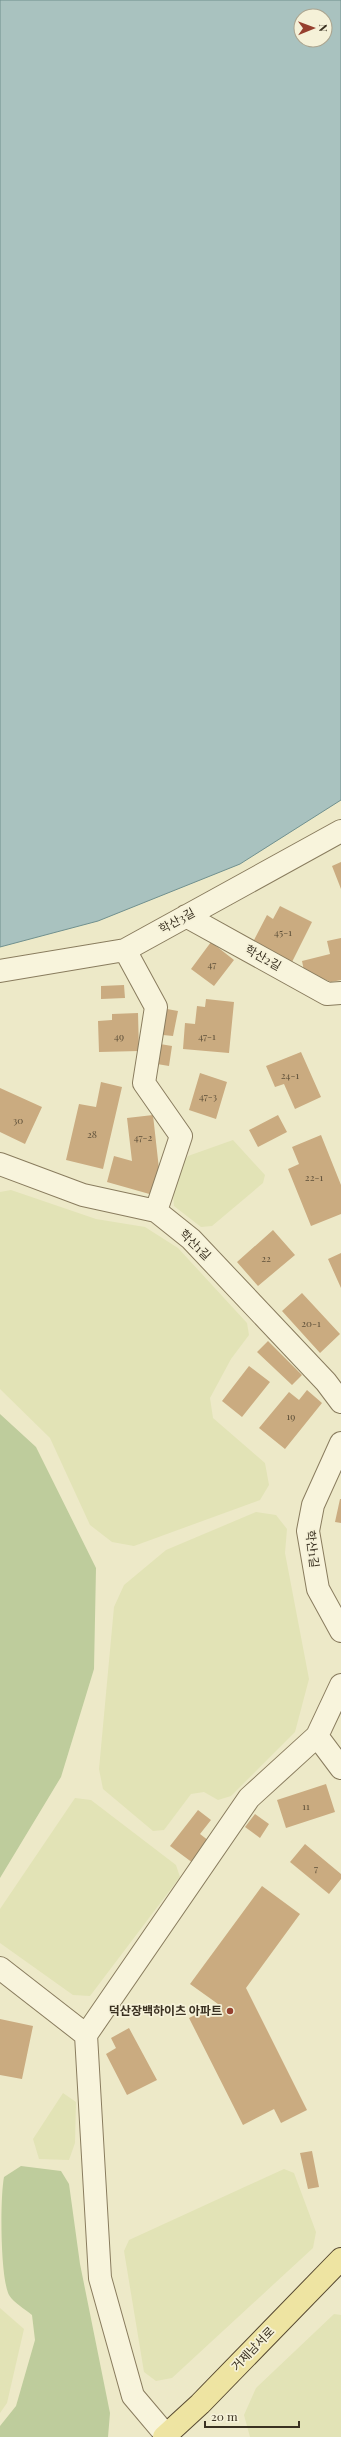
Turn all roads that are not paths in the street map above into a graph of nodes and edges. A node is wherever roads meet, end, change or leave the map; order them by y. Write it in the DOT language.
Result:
graph roads {
  1 [pos="341,831"];
  2 [pos="186,916"];
  3 [pos="125,950"];
  4 [pos="0,971"];
  5 [pos="341,993"];
  6 [pos="0,1164"];
  7 [pos="156,1211"];
  8 [pos="341,1402"];
  9 [pos="341,1443"];
  10 [pos="341,1632"];
  11 [pos="341,1685"];
  12 [pos="317,1736"];
  13 [pos="341,1768"];
  14 [pos="0,1968"];
  15 [pos="86,2035"];
  16 [pos="341,2259"];
  17 [pos="165,2436"];
  1 -- 2 [label="street, 학산3길"];
  2 -- 3 [label="street, 학산3길"];
  2 -- 5 [label="street, 학산2길"];
  3 -- 4 [label="street, 학산3길"];
  3 -- 7 [label="street"];
  6 -- 7 [label="street, 학산1길"];
  7 -- 8 [label="street, 학산1길"];
  9 -- 10 [label="street, 학산1길"];
  11 -- 12 [label="street"];
  12 -- 13 [label="street"];
  12 -- 15 [label="street"];
  14 -- 15 [label="street"];
  15 -- 17 [label="street"];
  16 -- 17 [label="main road, 거제남서로"];
}
